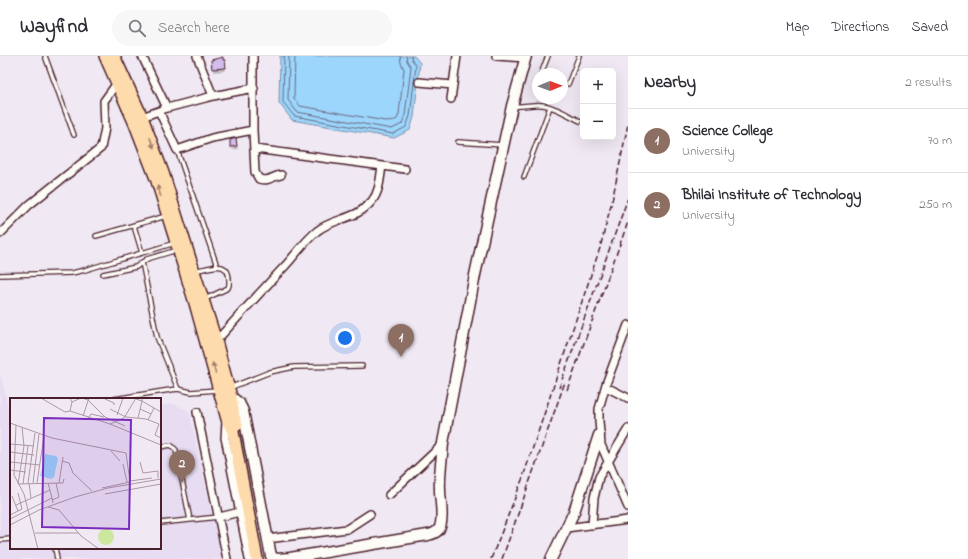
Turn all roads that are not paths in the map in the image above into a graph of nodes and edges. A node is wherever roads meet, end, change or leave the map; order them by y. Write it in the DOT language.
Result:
graph roads {
  1 [pos="45,56"];
  2 [pos="105,56"];
  3 [pos="114,56"];
  4 [pos="142,56"];
  5 [pos="197,56"];
  6 [pos="253,56"];
  7 [pos="457,56"];
  8 [pos="496,56"];
  9 [pos="548,56"];
  10 [pos="579,56"];
  11 [pos="526,57"];
  12 [pos="543,68"];
  13 [pos="419,82"];
  14 [pos="117,83"];
  15 [pos="568,84"];
  16 [pos="453,85"];
  17 [pos="254,88"];
  18 [pos="213,96"];
  19 [pos="451,99"];
  20 [pos="512,106"];
  21 [pos="550,107"];
  22 [pos="167,108"];
  23 [pos="159,111"];
  24 [pos="142,117"];
  25 [pos="580,121"];
  26 [pos="253,130"];
  27 [pos="74,135"];
  28 [pos="458,142"];
  29 [pos="504,145"];
  30 [pos="254,149"];
  31 [pos="177,150"];
  32 [pos="382,166"];
  33 [pos="405,169"];
  34 [pos="281,175"];
  35 [pos="524,177"];
  36 [pos="167,216"];
  37 [pos="134,226"];
  38 [pos="0,234"];
  39 [pos="96,236"];
  40 [pos="178,246"];
  41 [pos="142,253"];
  42 [pos="142,262"];
  43 [pos="217,266"];
  44 [pos="194,271"];
  45 [pos="103,274"];
  46 [pos="0,275"];
  47 [pos="203,300"];
  48 [pos="628,324"];
  49 [pos="216,341"];
  50 [pos="362,366"];
  51 [pos="606,388"];
  52 [pos="178,389"];
  53 [pos="226,392"];
  54 [pos="120,398"];
  55 [pos="628,398"];
  56 [pos="197,412"];
  57 [pos="227,419"];
  58 [pos="628,430"];
  59 [pos="236,432"];
  60 [pos="599,435"];
  61 [pos="444,444"];
  62 [pos="161,447"];
  63 [pos="608,462"];
  64 [pos="389,495"];
  65 [pos="628,507"];
  66 [pos="240,512"];
  67 [pos="370,514"];
  68 [pos="219,517"];
  69 [pos="190,520"];
  70 [pos="628,520"];
  71 [pos="161,523"];
  72 [pos="592,525"];
  73 [pos="566,528"];
  74 [pos="10,539"];
  75 [pos="267,539"];
  76 [pos="0,540"];
  77 [pos="55,549"];
  78 [pos="270,558"];
  79 [pos="57,559"];
  80 [pos="227,559"];
  81 [pos="249,559"];
  82 [pos="257,559"];
  83 [pos="551,559"];
  1 -- 27 [label="lane"];
  2 -- 14 [label="main road"];
  3 -- 24 [label="main road"];
  4 -- 22 [label="street"];
  5 -- 18 [label="street"];
  6 -- 17 [label="street"];
  7 -- 16 [label="street"];
  8 -- 11 [label="street"];
  9 -- 12 [label="lane"];
  10 -- 15 [label="lane"];
  11 -- 20 [label="street"];
  13 -- 16 [label="street"];
  36 -- 14 [label="main road, one-way"];
  14 -- 38 [label="street"];
  16 -- 19 [label="street"];
  17 -- 18 [label="street"];
  17 -- 26 [label="street"];
  18 -- 22 [label="street"];
  20 -- 21 [label="lane"];
  20 -- 29 [label="street"];
  21 -- 25 [label="lane"];
  21 -- 35 [label="lane"];
  22 -- 23 [label="street"];
  23 -- 24 [label="street"];
  23 -- 31 [label="street"];
  24 -- 44 [label="main road, one-way"];
  26 -- 30 [label="street"];
  26 -- 31 [label="street"];
  28 -- 29 [label="lane"];
  29 -- 61 [label="street"];
  30 -- 32 [label="street"];
  30 -- 34 [label="street"];
  31 -- 43 [label="lane"];
  32 -- 33 [label="street"];
  32 -- 49 [label="street"];
  36 -- 37 [label="lane"];
  36 -- 40 [label="main road"];
  37 -- 39 [label="lane"];
  37 -- 41 [label="lane"];
  40 -- 41 [label="lane"];
  40 -- 42 [label="lane"];
  53 -- 40 [label="main road, one-way"];
  41 -- 46 [label="lane"];
  42 -- 45 [label="lane"];
  42 -- 52 [label="lane"];
  43 -- 44 [label="lane"];
  43 -- 47 [label="lane"];
  44 -- 47 [label="main road"];
  47 -- 49 [label="main road"];
  48 -- 51 [label="street"];
  49 -- 53 [label="main road"];
  50 -- 53 [label="lane"];
  51 -- 55 [label="street"];
  51 -- 60 [label="street"];
  52 -- 53 [label="lane"];
  52 -- 54 [label="lane"];
  53 -- 57 [label="main road"];
  53 -- 59 [label="main road"];
  53 -- 75 [label="street"];
  56 -- 68 [label="street"];
  57 -- 59 [label="main road"];
  57 -- 66 [label="street"];
  58 -- 63 [label="street"];
  59 -- 78 [label="main road"];
  59 -- 82 [label="main road"];
  60 -- 63 [label="street"];
  60 -- 73 [label="street"];
  61 -- 64 [label="street"];
  61 -- 78 [label="street"];
  62 -- 69 [label="lane"];
  63 -- 65 [label="street"];
  63 -- 72 [label="street"];
  66 -- 68 [label="street"];
  66 -- 81 [label="street"];
  67 -- 75 [label="street"];
  68 -- 69 [label="lane"];
  68 -- 80 [label="street"];
  69 -- 71 [label="lane"];
  70 -- 72 [label="street"];
  72 -- 73 [label="street"];
  73 -- 83 [label="street"];
  74 -- 76 [label="lane"];
  75 -- 78 [label="street"];
  77 -- 79 [label="lane"];
}
